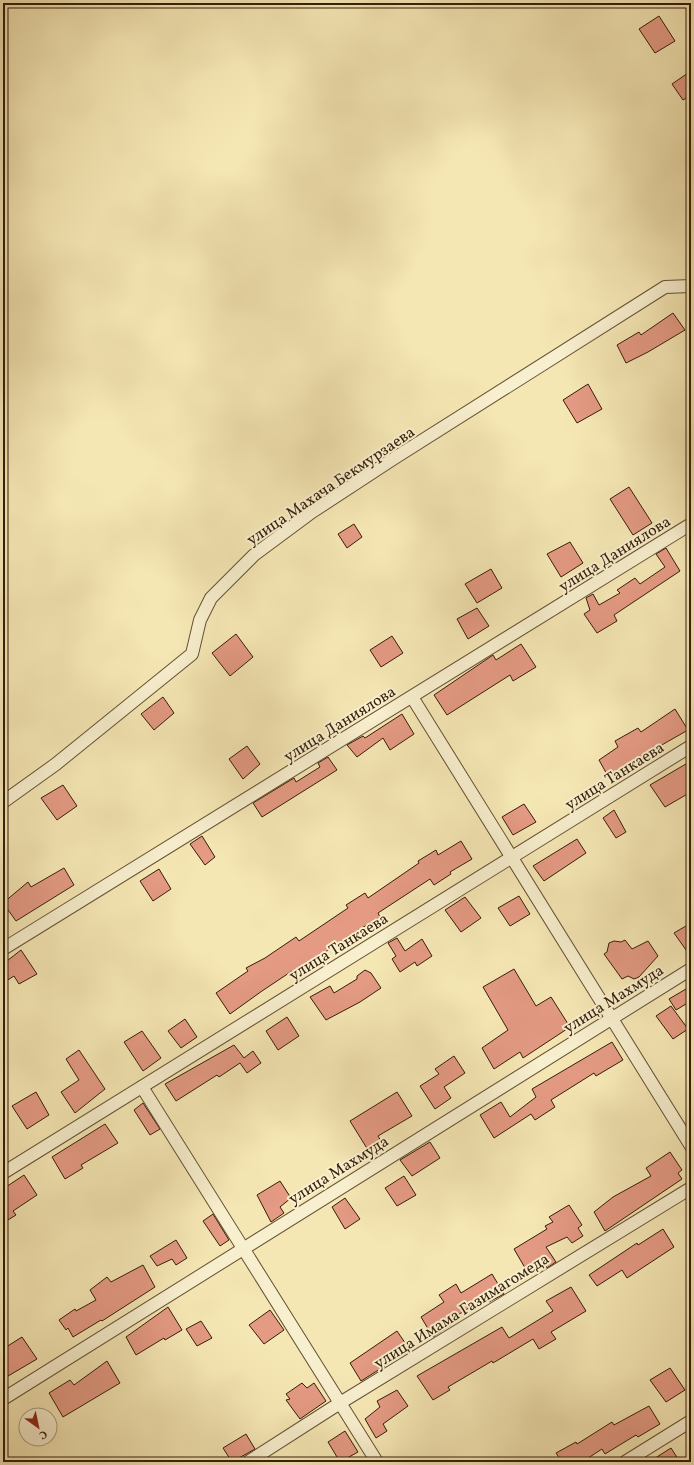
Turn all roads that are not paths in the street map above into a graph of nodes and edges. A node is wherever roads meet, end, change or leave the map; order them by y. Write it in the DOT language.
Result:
graph roads {
  1 [pos="691,286"];
  2 [pos="691,524"];
  3 [pos="412,697"];
  4 [pos="691,746"];
  5 [pos="3,802"];
  6 [pos="512,857"];
  7 [pos="3,949"];
  8 [pos="691,969"];
  9 [pos="612,1018"];
  10 [pos="142,1087"];
  11 [pos="691,1146"];
  12 [pos="3,1173"];
  13 [pos="691,1188"];
  14 [pos="243,1247"];
  15 [pos="3,1398"];
  16 [pos="340,1403"];
  17 [pos="691,1421"];
  18 [pos="248,1462"];
  19 [pos="377,1462"];
  20 [pos="625,1462"];
  1 -- 5 [label="street, улица Махача Бекмурзаева"];
  2 -- 3 [label="street, улица Даниялова"];
  3 -- 6 [label="street"];
  3 -- 7 [label="street, улица Даниялова"];
  4 -- 6 [label="street, улица Танкаева"];
  6 -- 9 [label="street"];
  6 -- 10 [label="street, улица Танкаева"];
  8 -- 9 [label="street, улица Махмуда"];
  9 -- 11 [label="street"];
  9 -- 14 [label="street, улица Махмуда"];
  10 -- 12 [label="street, улица Танкаева"];
  10 -- 14 [label="street"];
  13 -- 16 [label="street, улица Имама Газимагомеда"];
  14 -- 15 [label="street, улица Махмуда"];
  14 -- 16 [label="street"];
  16 -- 18 [label="street, улица Имама Газимагомеда"];
  16 -- 19 [label="street"];
  17 -- 20 [label="street"];
}
